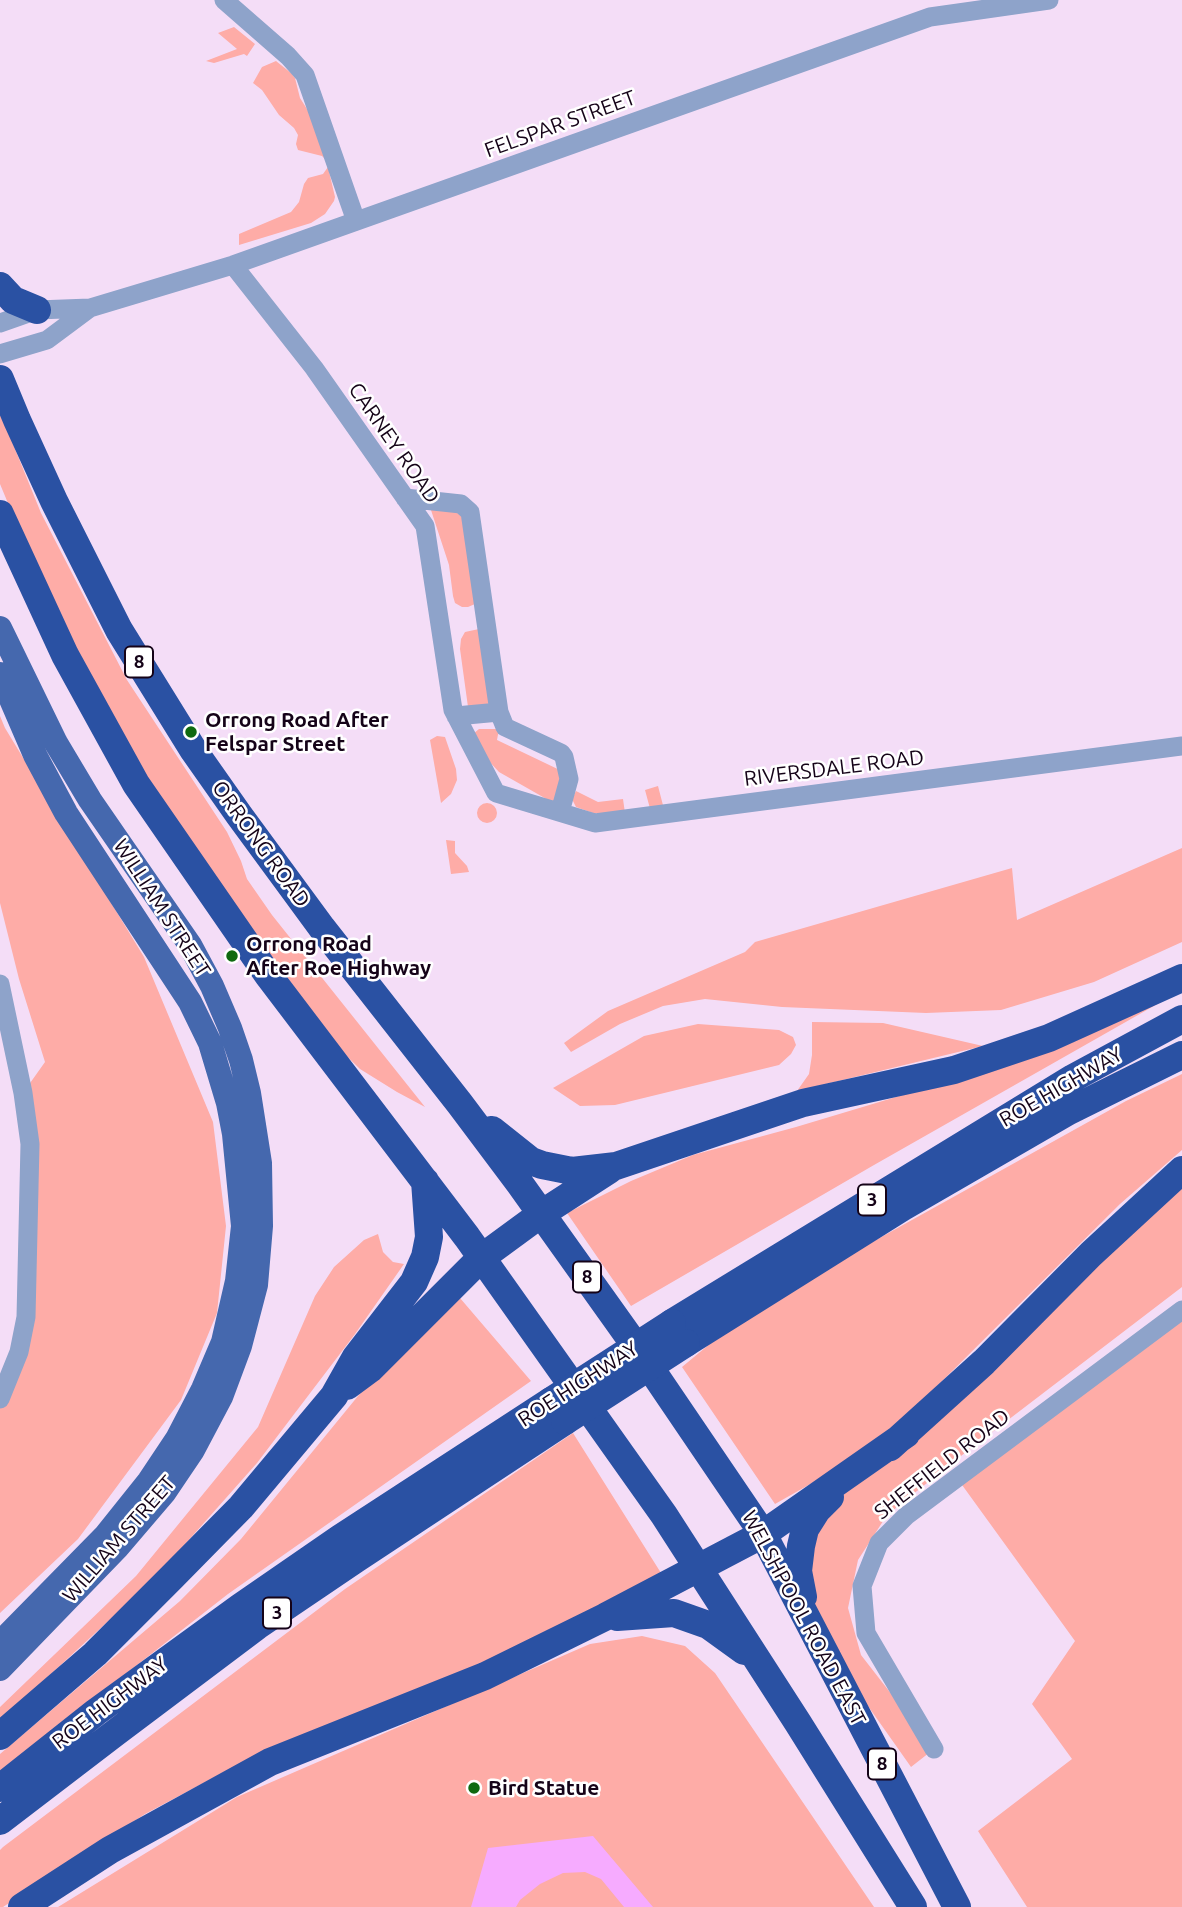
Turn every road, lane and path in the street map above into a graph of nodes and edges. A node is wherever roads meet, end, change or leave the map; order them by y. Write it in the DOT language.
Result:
graph roads {
  1 [pos="224,0"];
  2 [pos="1049,0"];
  3 [pos="356,221"];
  4 [pos="233,265"];
  5 [pos="0,286"];
  6 [pos="90,308"];
  7 [pos="37,310"];
  8 [pos="0,323"];
  9 [pos="0,354"];
  10 [pos="0,379"];
  11 [pos="405,498"];
  12 [pos="0,514"];
  13 [pos="0,628"];
  14 [pos="0,674"];
  15 [pos="499,712"];
  16 [pos="456,716"];
  17 [pos="1182,746"];
  18 [pos="496,793"];
  19 [pos="560,812"];
  20 [pos="1182,978"];
  21 [pos="0,984"];
  22 [pos="1182,1019"];
  23 [pos="1182,1055"];
  24 [pos="460,1104"];
  25 [pos="616,1166"];
  26 [pos="1182,1170"];
  27 [pos="425,1181"];
  28 [pos="541,1214"];
  29 [pos="481,1258"];
  30 [pos="1182,1310"];
  31 [pos="679,1333"];
  32 [pos="632,1341"];
  33 [pos="334,1396"];
  34 [pos="0,1399"];
  35 [pos="558,1411"];
  36 [pos="905,1434"];
  37 [pos="762,1534"];
  38 [pos="698,1568"];
  39 [pos="605,1617"];
  40 [pos="807,1621"];
  41 [pos="0,1643"];
  42 [pos="760,1663"];
  43 [pos="0,1670"];
  44 [pos="0,1736"];
  45 [pos="934,1749"];
  46 [pos="0,1788"];
  47 [pos="0,1821"];
  48 [pos="22,1907"];
  49 [pos="913,1907"];
  50 [pos="957,1907"];
  1 -- 3 [label="street"];
  2 -- 3 [label="street, FELSPAR STREET"];
  3 -- 4 [label="street, FELSPAR STREET"];
  4 -- 6 [label="street, FELSPAR STREET"];
  4 -- 11 [label="street, CARNEY ROAD"];
  5 -- 7 [label="highway"];
  6 -- 7 [label="street, FELSPAR STREET"];
  6 -- 9 [label="street, FELSPAR STREET"];
  7 -- 8 [label="street, FELSPAR STREET"];
  10 -- 24 [label="highway, ORRONG ROAD / 8"];
  11 -- 15 [label="street"];
  11 -- 16 [label="street, CARNEY ROAD"];
  12 -- 27 [label="highway, 8"];
  13 -- 43 [label="main road, WILLIAM STREET"];
  14 -- 41 [label="main road, WILLIAM STREET"];
  15 -- 16 [label="street"];
  15 -- 19 [label="street"];
  16 -- 18 [label="street, CARNEY ROAD"];
  17 -- 19 [label="street, RIVERSDALE ROAD"];
  18 -- 19 [label="street, RIVERSDALE ROAD"];
  20 -- 25 [label="highway"];
  21 -- 34 [label="street"];
  22 -- 31 [label="highway, ROE HIGHWAY / 3"];
  23 -- 31 [label="highway, ROE HIGHWAY / 3"];
  24 -- 25 [label="highway"];
  24 -- 28 [label="highway, ORRONG ROAD / 8"];
  25 -- 28 [label="highway"];
  26 -- 36 [label="highway"];
  27 -- 29 [label="highway, 8"];
  27 -- 33 [label="highway"];
  28 -- 29 [label="highway"];
  28 -- 32 [label="highway, ORRONG ROAD / 8"];
  29 -- 33 [label="highway"];
  29 -- 38 [label="highway, 8"];
  30 -- 45 [label="street, SHEFFIELD ROAD"];
  31 -- 35 [label="highway, ROE HIGHWAY / 3, bridge"];
  32 -- 37 [label="highway, WELSHPOOL ROAD EAST / 8"];
  33 -- 44 [label="highway"];
  35 -- 46 [label="highway, ROE HIGHWAY / 3"];
  35 -- 47 [label="highway, ROE HIGHWAY / 3"];
  36 -- 37 [label="highway"];
  36 -- 40 [label="highway"];
  37 -- 38 [label="highway"];
  37 -- 40 [label="highway, WELSHPOOL ROAD EAST / 8"];
  38 -- 39 [label="highway"];
  38 -- 42 [label="highway, 8"];
  39 -- 42 [label="highway"];
  39 -- 48 [label="highway"];
  40 -- 50 [label="highway, WELSHPOOL ROAD EAST / 8"];
  42 -- 49 [label="highway, 8"];
}
